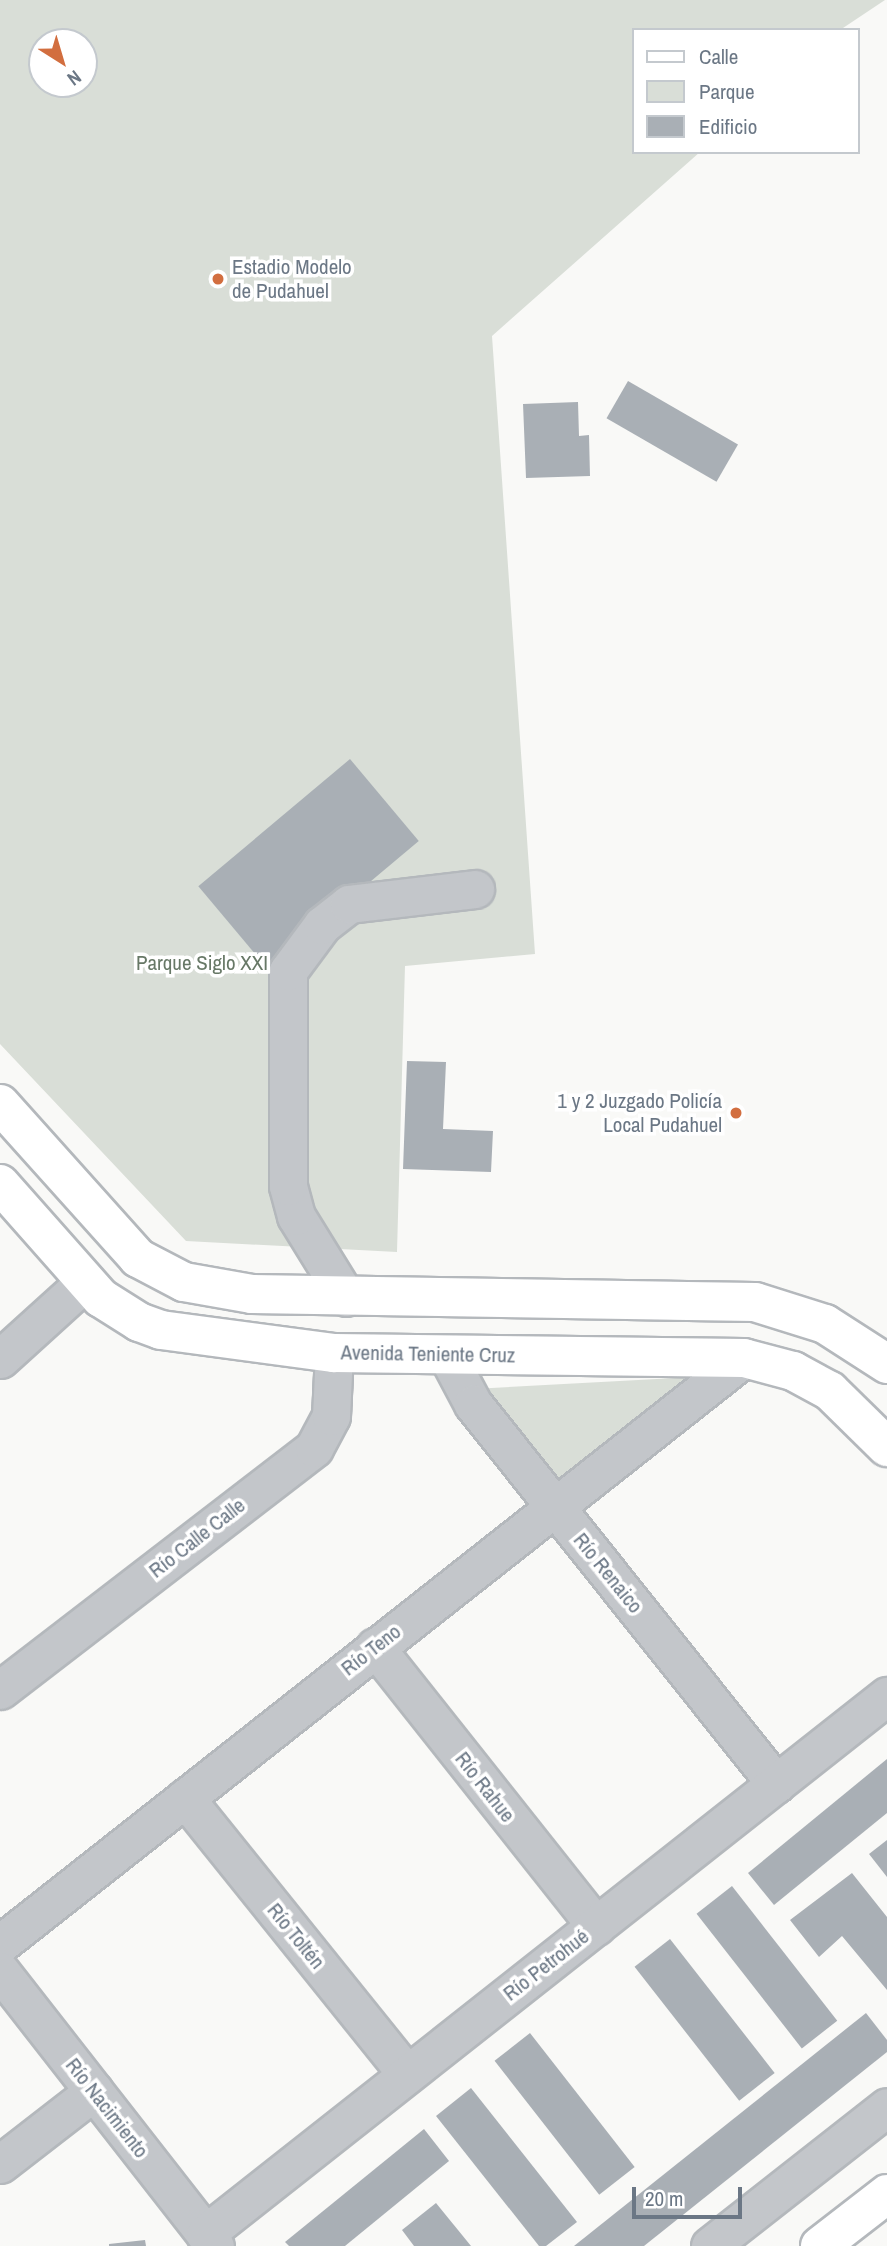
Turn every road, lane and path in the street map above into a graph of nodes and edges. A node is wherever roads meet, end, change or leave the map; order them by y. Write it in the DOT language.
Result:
graph roads {
  1 [pos="475,889"];
  2 [pos="0,1104"];
  3 [pos="0,1184"];
  4 [pos="86,1281"];
  5 [pos="346,1297"];
  6 [pos="639,1300"];
  7 [pos="334,1353"];
  8 [pos="884,1354"];
  9 [pos="639,1355"];
  10 [pos="448,1357"];
  11 [pos="744,1358"];
  12 [pos="0,1359"];
  13 [pos="887,1447"];
  14 [pos="554,1506"];
  15 [pos="375,1647"];
  16 [pos="0,1690"];
  17 [pos="887,1696"];
  18 [pos="776,1784"];
  19 [pos="185,1797"];
  20 [pos="596,1926"];
  21 [pos="0,1944"];
  22 [pos="0,1971"];
  23 [pos="407,2074"];
  24 [pos="94,2091"];
  25 [pos="887,2107"];
  26 [pos="0,2164"];
  27 [pos="887,2194"];
  28 [pos="210,2240"];
  29 [pos="710,2246"];
  30 [pos="821,2246"];
  1 -- 5 [label="street"];
  2 -- 5 [label="main road"];
  3 -- 4 [label="main road, Avenida Teniente Cruz"];
  4 -- 7 [label="main road, Avenida Teniente Cruz"];
  4 -- 12 [label="street"];
  5 -- 6 [label="main road"];
  6 -- 8 [label="main road"];
  6 -- 9 [label="main road"];
  7 -- 10 [label="main road, Avenida Teniente Cruz"];
  7 -- 16 [label="street, Río Calle Calle"];
  9 -- 10 [label="main road, Avenida Teniente Cruz"];
  9 -- 11 [label="main road, Avenida Teniente Cruz"];
  10 -- 14 [label="street, Río Renaico"];
  11 -- 13 [label="main road, Avenida Teniente Cruz"];
  11 -- 14 [label="street, Río Teno"];
  14 -- 15 [label="street, Río Teno"];
  14 -- 18 [label="street, Río Renaico"];
  15 -- 19 [label="street, Río Teno"];
  15 -- 20 [label="street, Río Rahue"];
  17 -- 18 [label="street, Río Petrohué"];
  18 -- 20 [label="street, Río Petrohué"];
  19 -- 21 [label="street, Río Teno"];
  19 -- 23 [label="street, Río Toltén"];
  20 -- 23 [label="street, Río Petrohué"];
  22 -- 24 [label="street, Río Nacimiento"];
  23 -- 28 [label="street, Río Petrohué"];
  24 -- 26 [label="street"];
  24 -- 28 [label="street, Río Nacimiento"];
  25 -- 29 [label="street"];
  27 -- 30 [label="main road"];
}
